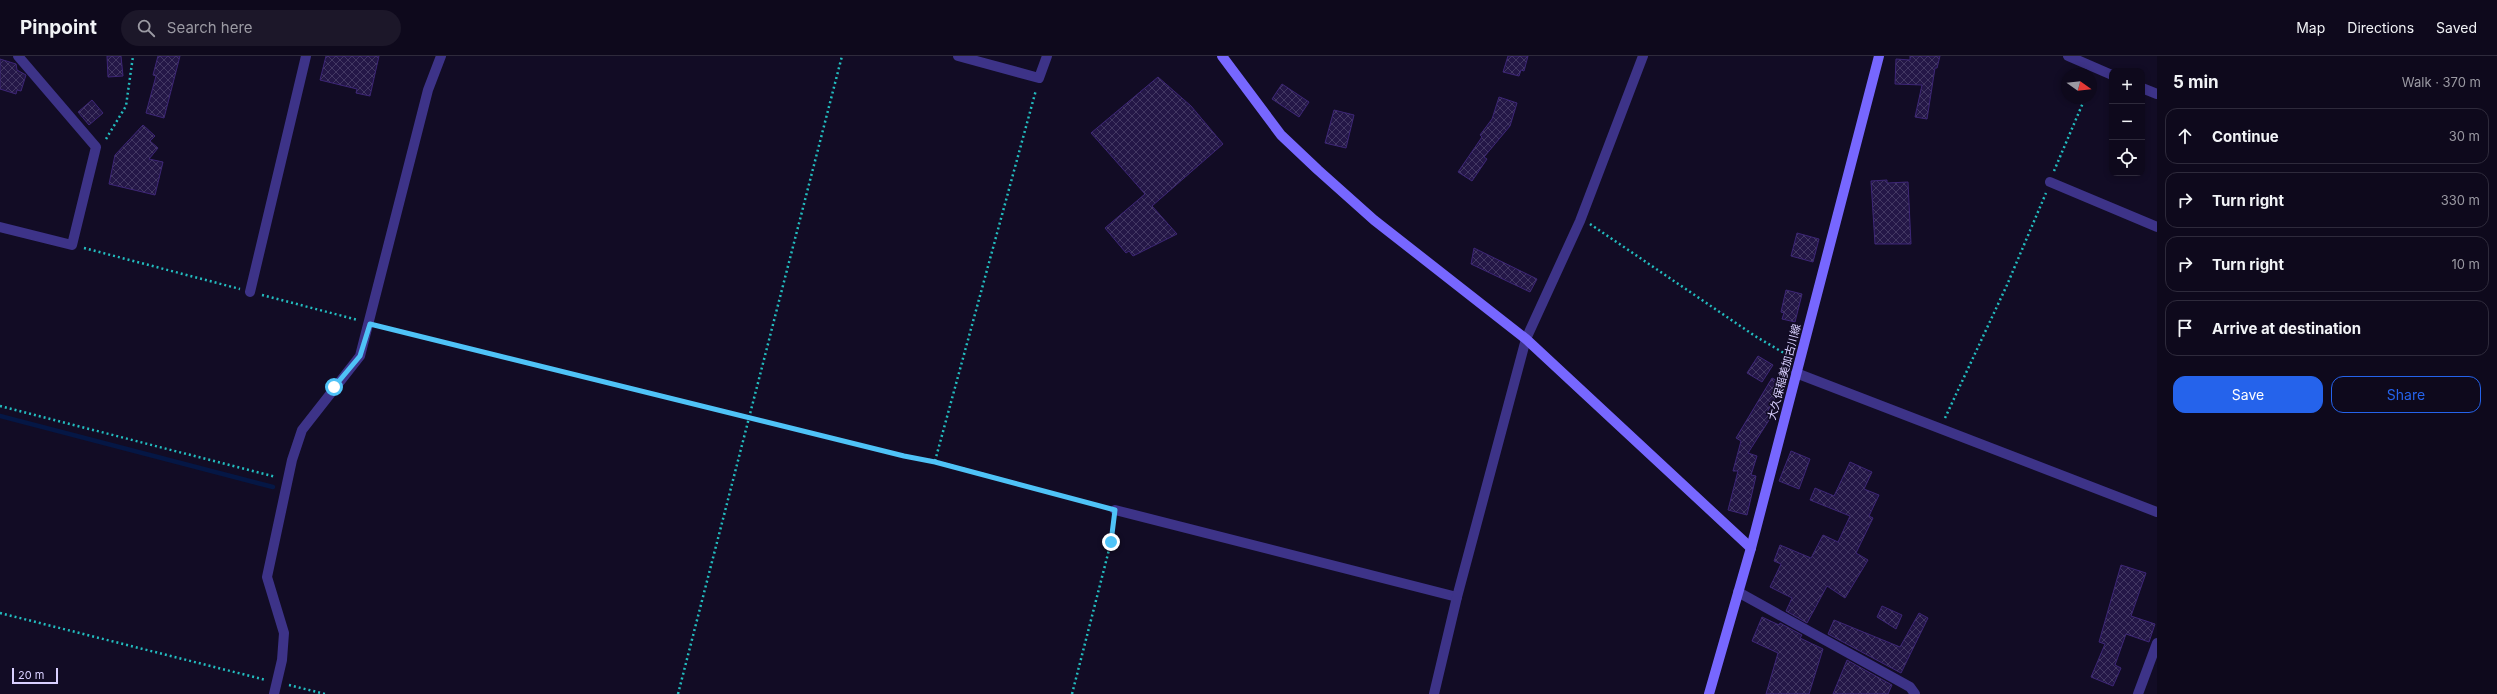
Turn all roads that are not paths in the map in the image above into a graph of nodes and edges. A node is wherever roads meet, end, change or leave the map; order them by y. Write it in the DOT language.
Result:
graph roads {
  1 [pos="18,56"];
  2 [pos="306,56"];
  3 [pos="441,56"];
  4 [pos="958,56"];
  5 [pos="1047,56"];
  6 [pos="1222,56"];
  7 [pos="1643,56"];
  8 [pos="1879,56"];
  9 [pos="2068,56"];
  10 [pos="2109,74"];
  11 [pos="2145,89"];
  12 [pos="2157,94"];
  13 [pos="2050,182"];
  14 [pos="2157,227"];
  15 [pos="0,228"];
  16 [pos="250,292"];
  17 [pos="1526,339"];
  18 [pos="1796,373"];
  19 [pos="1115,510"];
  20 [pos="2157,512"];
  21 [pos="1751,548"];
  22 [pos="1738,592"];
  23 [pos="1457,597"];
  24 [pos="2157,643"];
  25 [pos="274,694"];
  26 [pos="1434,694"];
  27 [pos="1708,694"];
  28 [pos="1915,694"];
  29 [pos="2138,694"];
  1 -- 15 [label="street"];
  2 -- 16 [label="street"];
  3 -- 25 [label="street"];
  4 -- 5 [label="street"];
  6 -- 17 [label="street"];
  7 -- 17 [label="street"];
  8 -- 18 [label="street, 大久保稲美加古川線"];
  9 -- 10 [label="street"];
  11 -- 12 [label="street"];
  13 -- 14 [label="street"];
  17 -- 21 [label="street"];
  17 -- 23 [label="street"];
  18 -- 20 [label="street"];
  18 -- 21 [label="street, 大久保稲美加古川線"];
  19 -- 23 [label="street"];
  21 -- 22 [label="street, 大久保稲美加古川線"];
  22 -- 27 [label="street, 大久保稲美加古川線"];
  22 -- 28 [label="street"];
  23 -- 26 [label="street"];
  24 -- 29 [label="street"];
}
